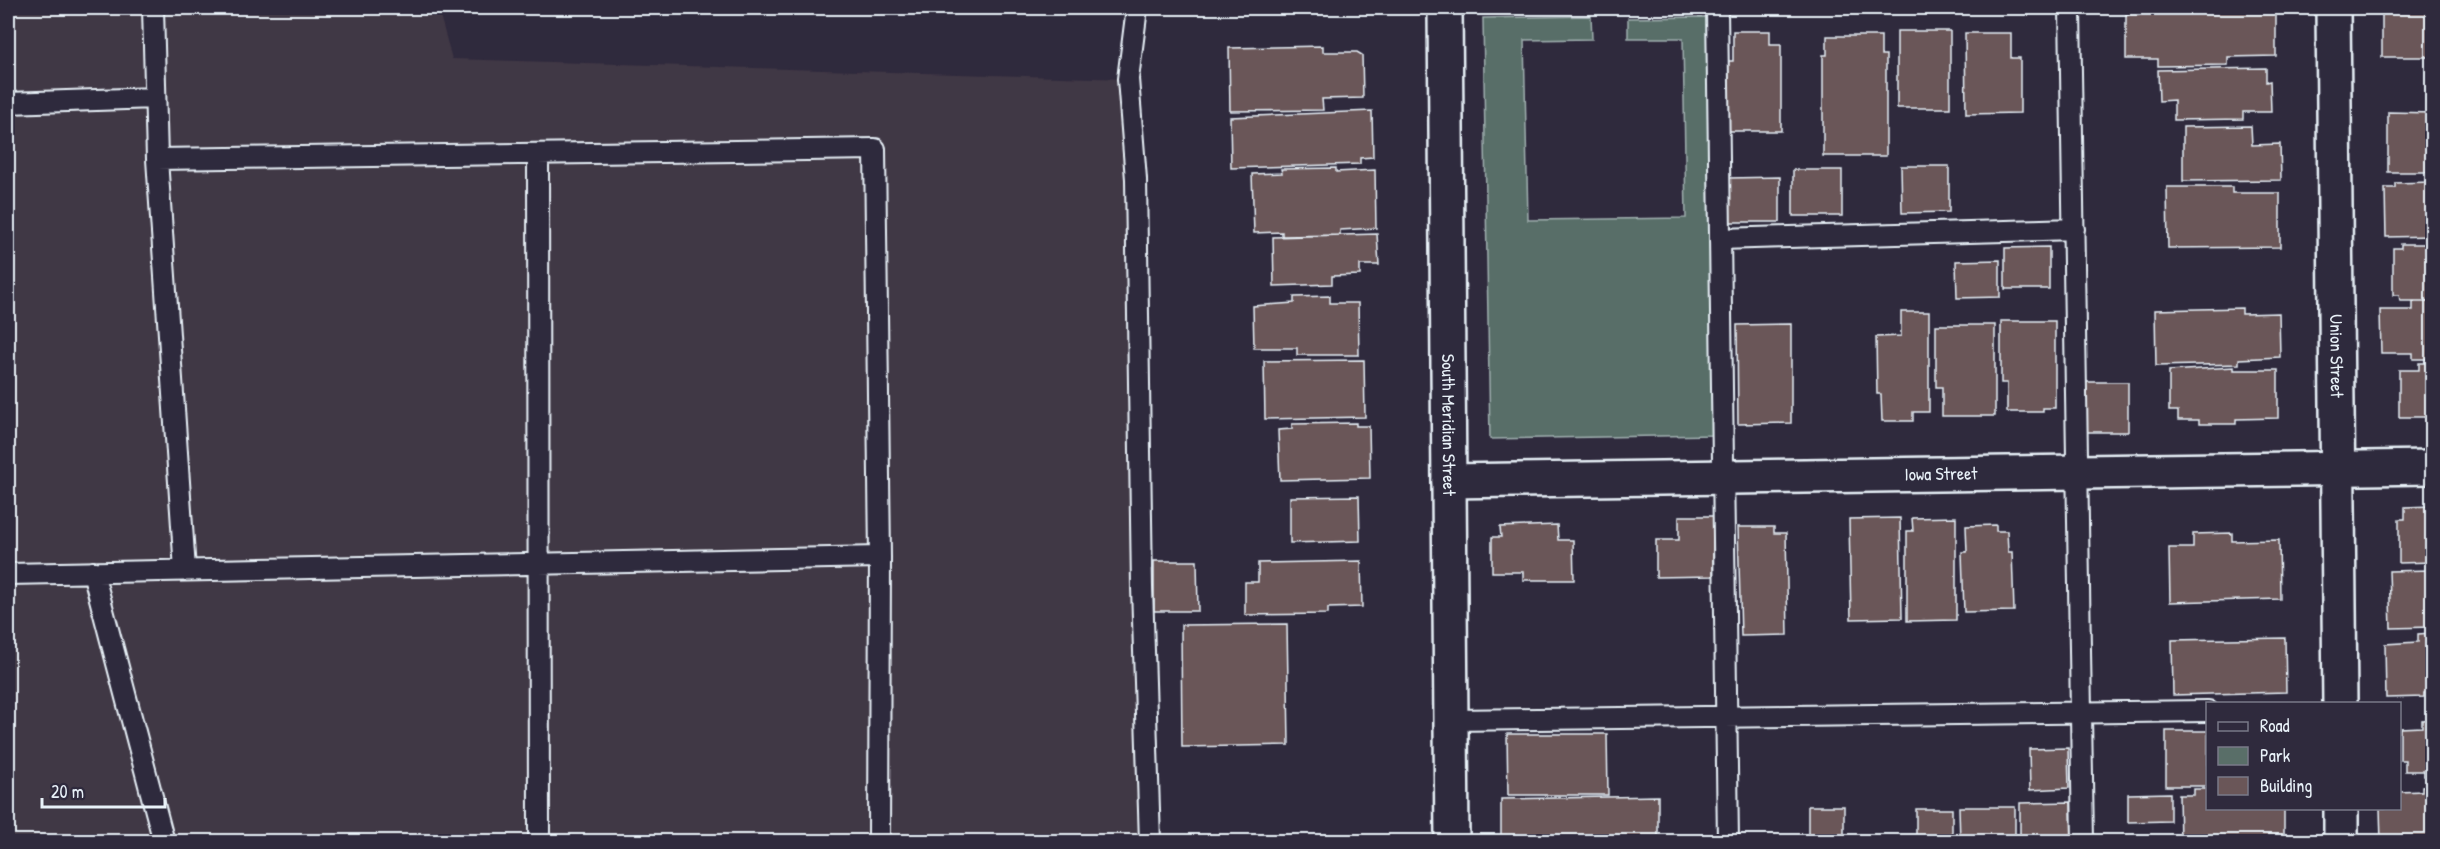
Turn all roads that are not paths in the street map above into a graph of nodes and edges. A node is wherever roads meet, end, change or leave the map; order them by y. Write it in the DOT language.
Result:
graph roads {
  1 [pos="153,8"];
  2 [pos="1137,8"];
  3 [pos="1444,8"];
  4 [pos="1717,8"];
  5 [pos="2070,8"];
  6 [pos="2333,8"];
  7 [pos="155,98"];
  8 [pos="8,103"];
  9 [pos="538,154"];
  10 [pos="158,159"];
  11 [pos="2074,229"];
  12 [pos="1720,239"];
  13 [pos="2433,467"];
  14 [pos="2337,468"];
  15 [pos="2079,471"];
  16 [pos="1723,477"];
  17 [pos="1449,482"];
  18 [pos="880,556"];
  19 [pos="540,563"];
  20 [pos="185,570"];
  21 [pos="93,572"];
  22 [pos="8,574"];
  23 [pos="2340,702"];
  24 [pos="2206,711"];
  25 [pos="2081,713"];
  26 [pos="1726,717"];
  27 [pos="1451,720"];
  28 [pos="2341,810"];
  29 [pos="164,842"];
  30 [pos="539,842"];
  31 [pos="879,842"];
  32 [pos="1150,842"];
  33 [pos="1452,842"];
  34 [pos="1728,842"];
  35 [pos="2083,842"];
  36 [pos="2341,842"];
  1 -- 7 [label="lane"];
  2 -- 32 [label="lane"];
  3 -- 17 [label="street, South Meridian Street"];
  4 -- 12 [label="lane"];
  5 -- 11 [label="lane"];
  6 -- 14 [label="street, Union Street"];
  7 -- 8 [label="lane"];
  7 -- 10 [label="lane"];
  9 -- 10 [label="lane"];
  9 -- 18 [label="lane"];
  9 -- 19 [label="lane"];
  10 -- 20 [label="lane"];
  11 -- 12 [label="lane"];
  11 -- 15 [label="lane"];
  12 -- 16 [label="lane"];
  13 -- 14 [label="street, Iowa Street"];
  14 -- 15 [label="street, Iowa Street"];
  14 -- 23 [label="street, Union Street"];
  15 -- 16 [label="street, Iowa Street"];
  15 -- 25 [label="lane"];
  16 -- 17 [label="street, Iowa Street"];
  16 -- 26 [label="lane"];
  17 -- 27 [label="street, South Meridian Street"];
  18 -- 19 [label="lane"];
  18 -- 31 [label="lane"];
  19 -- 20 [label="lane"];
  19 -- 30 [label="lane"];
  20 -- 21 [label="lane"];
  21 -- 22 [label="lane"];
  21 -- 29 [label="lane"];
  24 -- 25 [label="lane"];
  25 -- 26 [label="lane"];
  25 -- 35 [label="lane"];
  26 -- 27 [label="lane"];
  26 -- 34 [label="lane"];
  27 -- 33 [label="street, South Meridian Street"];
  28 -- 36 [label="street"];
}
